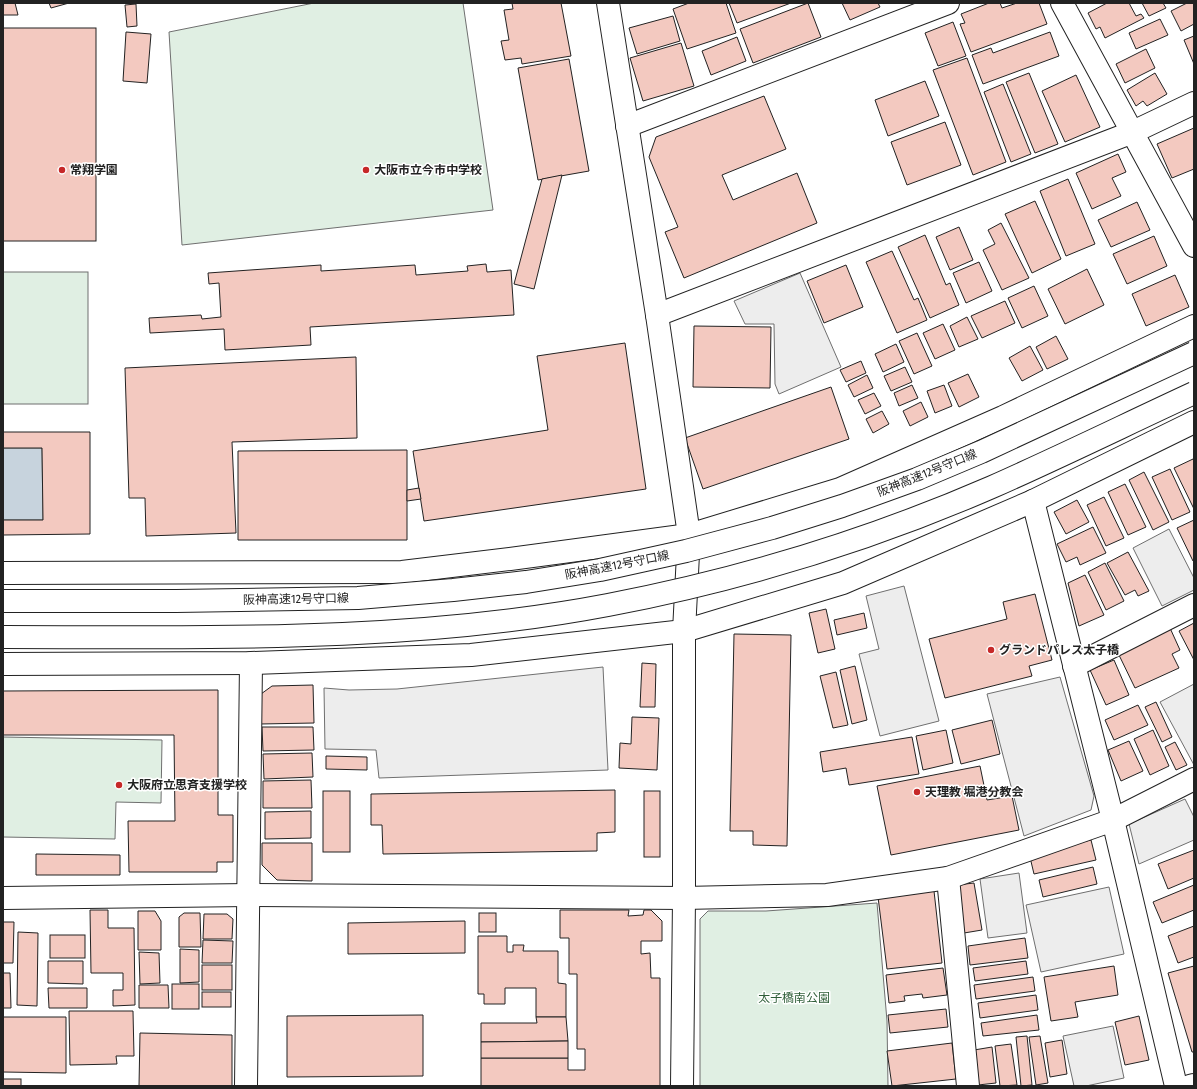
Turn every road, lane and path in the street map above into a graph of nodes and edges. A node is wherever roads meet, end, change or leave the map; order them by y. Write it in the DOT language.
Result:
graph roads {
  1 [pos="608,3"];
  2 [pos="948,3"];
  3 [pos="1062,3"];
  4 [pos="1194,103"];
  5 [pos="627,126"];
  6 [pos="1133,132"];
  7 [pos="1194,246"];
  8 [pos="657,315"];
  9 [pos="1194,326"];
  10 [pos="1194,353"];
  11 [pos="1194,393"];
  12 [pos="1194,422"];
  13 [pos="1033,501"];
  14 [pos="689,535"];
  15 [pos="3,573"];
  16 [pos="3,602"];
  17 [pos="1194,605"];
  18 [pos="684,631"];
  19 [pos="3,637"];
  20 [pos="252,663"];
  21 [pos="3,664"];
  22 [pos="1074,666"];
  23 [pos="1194,779"];
  24 [pos="1113,820"];
  25 [pos="948,878"];
  26 [pos="249,895"];
  27 [pos="3,898"];
  28 [pos="684,898"];
  29 [pos="1194,1085"];
  30 [pos="246,1086"];
  31 [pos="682,1086"];
  32 [pos="968,1086"];
  33 [pos="1176,1086"];
  34 [pos="1190,1086"];
  1 -- 5 [label="main road"];
  2 -- 5 [label="main road"];
  3 -- 6 [label="main road"];
  4 -- 6 [label="main road"];
  5 -- 8 [label="main road"];
  6 -- 7 [label="main road"];
  6 -- 8 [label="main road"];
  8 -- 14 [label="main road"];
  9 -- 14 [label="main road"];
  10 -- 16 [label="main road, 阪神高速12号守口線, bridge"];
  11 -- 19 [label="main road, bridge"];
  12 -- 13 [label="main road"];
  13 -- 18 [label="main road"];
  13 -- 22 [label="main road"];
  14 -- 15 [label="main road"];
  14 -- 18 [label="main road"];
  17 -- 22 [label="main road"];
  18 -- 20 [label="main road"];
  18 -- 28 [label="main road"];
  20 -- 21 [label="main road"];
  20 -- 26 [label="main road"];
  22 -- 24 [label="main road"];
  23 -- 24 [label="main road"];
  24 -- 25 [label="main road"];
  24 -- 33 [label="main road"];
  25 -- 28 [label="main road"];
  25 -- 32 [label="main road"];
  26 -- 27 [label="main road"];
  26 -- 28 [label="main road"];
  26 -- 30 [label="main road"];
  28 -- 31 [label="main road"];
  29 -- 34 [label="main road"];
}
